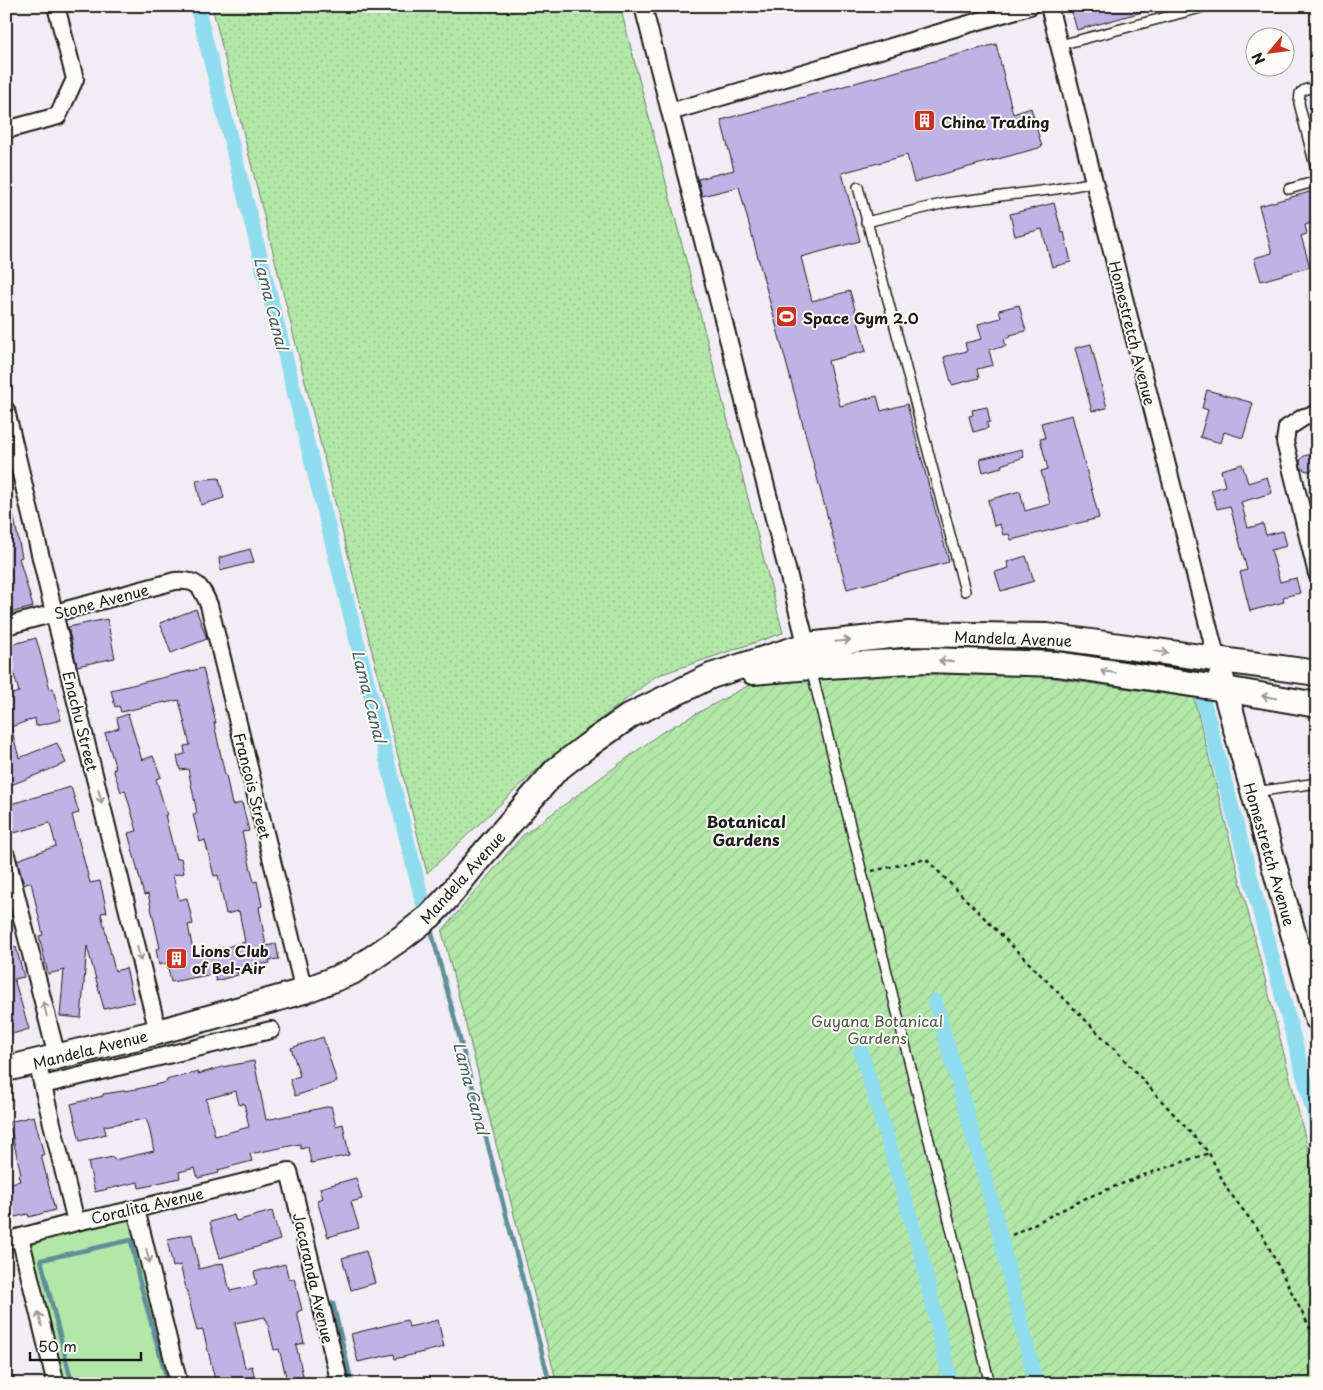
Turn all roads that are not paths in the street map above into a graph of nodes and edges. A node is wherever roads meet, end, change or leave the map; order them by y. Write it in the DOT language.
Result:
graph roads {
  1 [pos="56,6"];
  2 [pos="642,6"];
  3 [pos="1030,6"];
  4 [pos="1050,6"];
  5 [pos="1208,6"];
  6 [pos="1060,45"];
  7 [pos="1317,86"];
  8 [pos="670,112"];
  9 [pos="6,130"];
  10 [pos="1317,174"];
  11 [pos="1317,181"];
  12 [pos="1095,182"];
  13 [pos="858,187"];
  14 [pos="1289,189"];
  15 [pos="866,222"];
  16 [pos="6,410"];
  17 [pos="1317,414"];
  18 [pos="1317,574"];
  19 [pos="196,584"];
  20 [pos="965,591"];
  21 [pos="54,613"];
  22 [pos="6,626"];
  23 [pos="809,656"];
  24 [pos="1217,660"];
  25 [pos="1317,673"];
  26 [pos="1225,689"];
  27 [pos="1317,705"];
  28 [pos="1317,783"];
  29 [pos="1253,792"];
  30 [pos="6,855"];
  31 [pos="304,991"];
  32 [pos="1317,1018"];
  33 [pos="271,1030"];
  34 [pos="158,1032"];
  35 [pos="47,1059"];
  36 [pos="6,1069"];
  37 [pos="43,1085"];
  38 [pos="289,1172"];
  39 [pos="136,1209"];
  40 [pos="76,1222"];
  41 [pos="13,1239"];
  42 [pos="56,1384"];
  43 [pos="179,1384"];
  44 [pos="340,1384"];
  45 [pos="990,1384"];
  1 -- 9 [label="street"];
  2 -- 8 [label="street"];
  3 -- 8 [label="street"];
  4 -- 6 [label="street, Homestretch Avenue"];
  5 -- 6 [label="lane"];
  6 -- 12 [label="street, Homestretch Avenue"];
  7 -- 10 [label="lane"];
  8 -- 23 [label="street"];
  11 -- 14 [label="lane"];
  12 -- 15 [label="lane"];
  12 -- 24 [label="street, Homestretch Avenue"];
  13 -- 15 [label="lane"];
  15 -- 20 [label="lane"];
  16 -- 21 [label="street, Enachu Street"];
  17 -- 18 [label="street"];
  19 -- 21 [label="street, Stone Avenue"];
  19 -- 31 [label="street, Francois Street"];
  21 -- 22 [label="street, Stone Avenue"];
  21 -- 34 [label="street, Enachu Street, one-way"];
  23 -- 24 [label="main road, Mandela Avenue, one-way"];
  26 -- 23 [label="main road, Mandela Avenue, one-way"];
  23 -- 31 [label="main road, Mandela Avenue"];
  23 -- 45 [label="lane"];
  24 -- 25 [label="main road, Mandela Avenue"];
  24 -- 26 [label="main road, Homestretch Avenue"];
  27 -- 26 [label="main road, Mandela Avenue, one-way"];
  26 -- 29 [label="main road, Homestretch Avenue"];
  28 -- 29 [label="lane"];
  29 -- 32 [label="main road, Homestretch Avenue"];
  35 -- 30 [label="street, one-way"];
  31 -- 34 [label="main road, Mandela Avenue"];
  33 -- 37 [label="street"];
  34 -- 35 [label="main road, Mandela Avenue"];
  35 -- 36 [label="main road, Mandela Avenue"];
  35 -- 37 [label="street"];
  37 -- 40 [label="street"];
  38 -- 39 [label="street, Coralita Avenue"];
  38 -- 44 [label="street, Jacaranda Avenue"];
  39 -- 40 [label="street, Coralita Avenue"];
  39 -- 43 [label="street, one-way"];
  40 -- 41 [label="street, Coralita Avenue"];
  42 -- 41 [label="street, one-way"];
}
